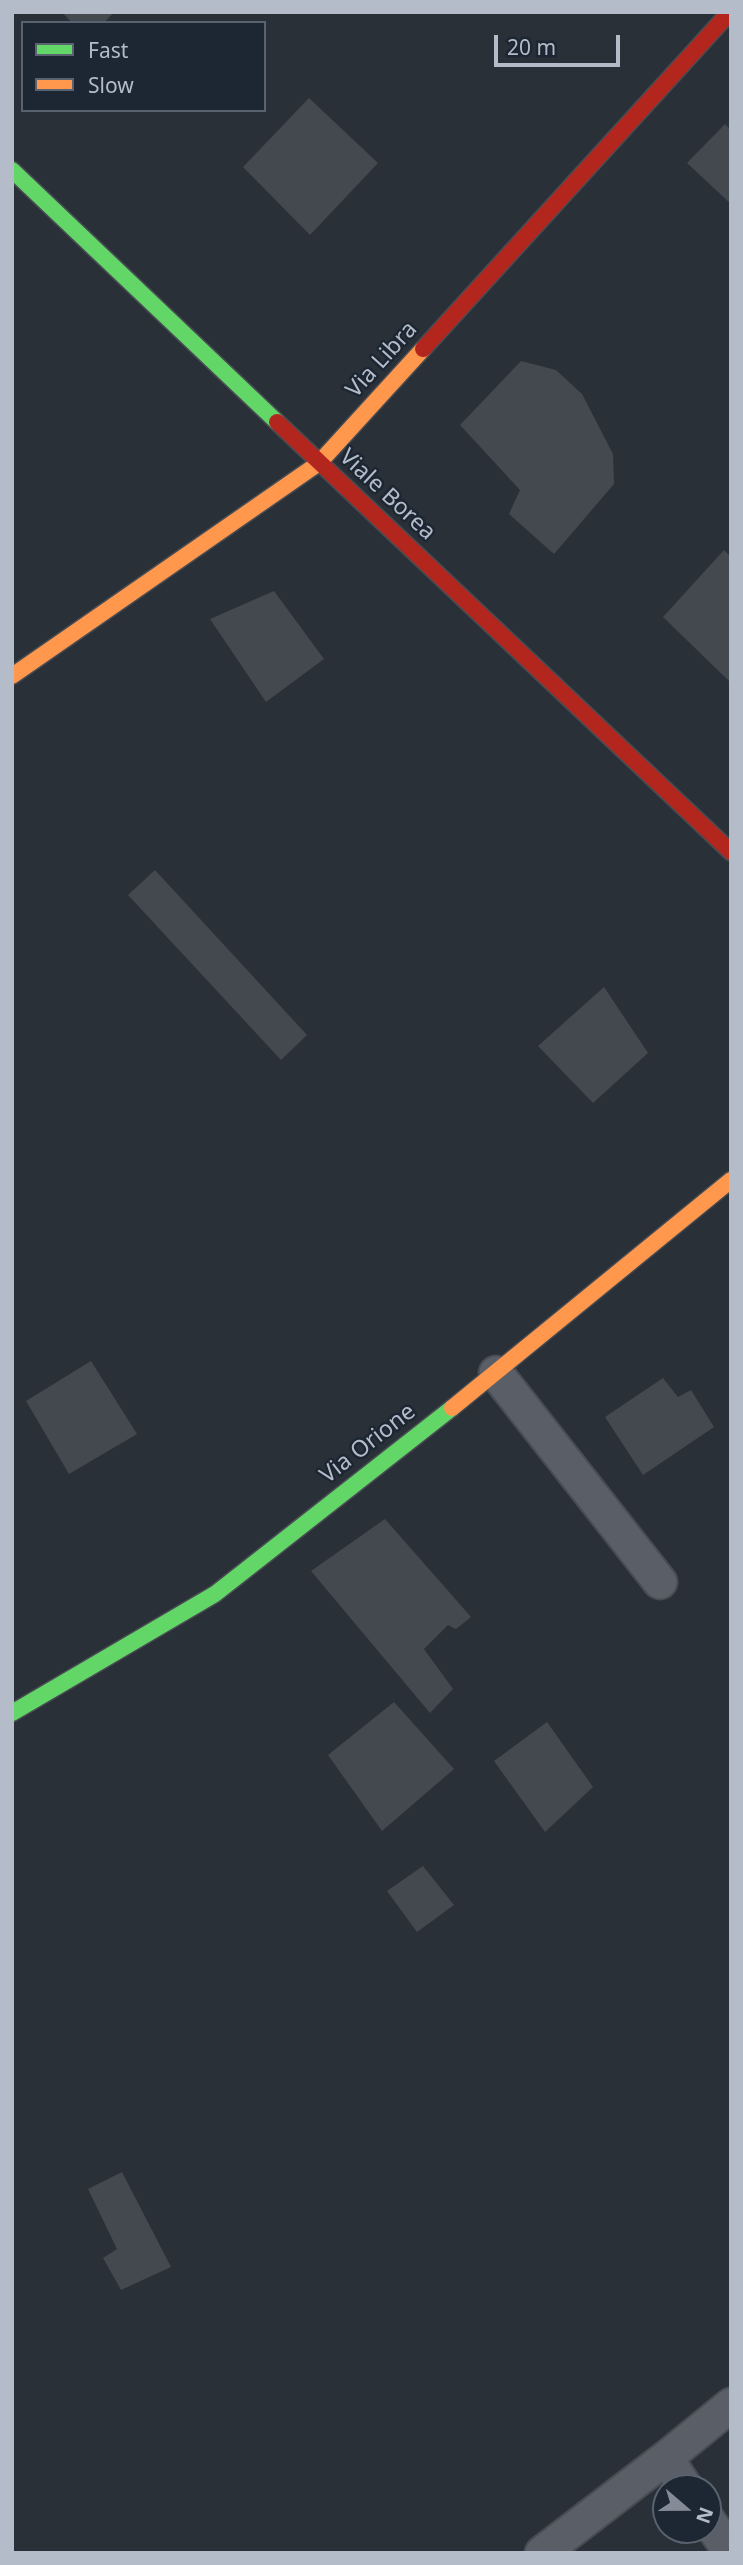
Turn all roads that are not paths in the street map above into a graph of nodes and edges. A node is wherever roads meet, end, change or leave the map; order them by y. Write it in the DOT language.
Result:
graph roads {
  1 [pos="730,12"];
  2 [pos="12,170"];
  3 [pos="319,463"];
  4 [pos="12,676"];
  5 [pos="731,852"];
  6 [pos="731,1180"];
  7 [pos="496,1373"];
  8 [pos="660,1582"];
  9 [pos="12,1713"];
  10 [pos="731,2404"];
  11 [pos="666,2458"];
  12 [pos="677,2474"];
  13 [pos="542,2553"];
  1 -- 3 [label="street, Via Libra"];
  2 -- 3 [label="street, Viale Borea"];
  3 -- 4 [label="street, Via Libra"];
  3 -- 5 [label="street, Viale Borea"];
  6 -- 7 [label="street, Via Orione"];
  7 -- 8 [label="street"];
  7 -- 9 [label="street, Via Orione"];
  10 -- 11 [label="street"];
  11 -- 12 [label="street"];
  11 -- 13 [label="street"];
}
